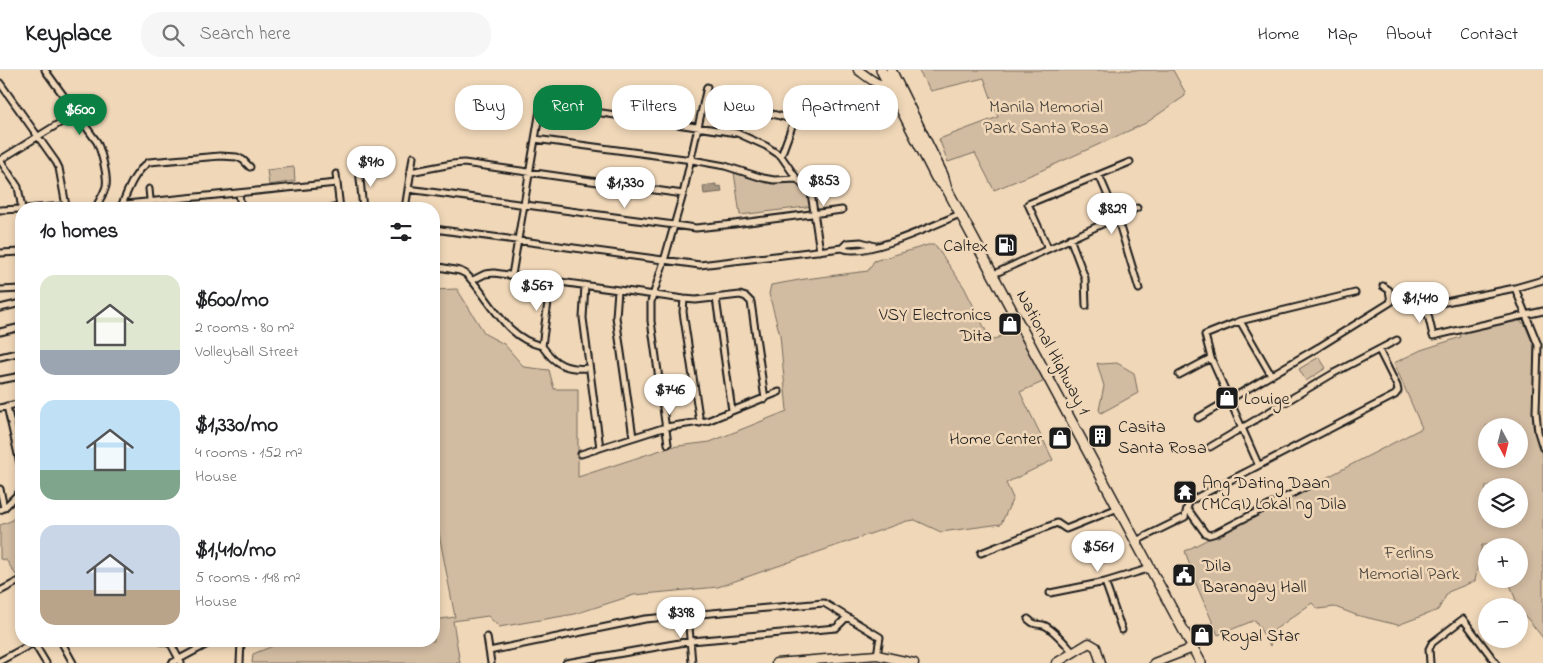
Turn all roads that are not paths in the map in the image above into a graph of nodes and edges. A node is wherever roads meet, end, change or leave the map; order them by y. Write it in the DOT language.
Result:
graph roads {
  1 [pos="45,70"];
  2 [pos="858,70"];
  3 [pos="881,70"];
  4 [pos="891,70"];
  5 [pos="0,83"];
  6 [pos="894,85"];
  7 [pos="898,94"];
  8 [pos="705,96"];
  9 [pos="704,100"];
  10 [pos="92,103"];
  11 [pos="76,113"];
  12 [pos="783,117"];
  13 [pos="699,127"];
  14 [pos="791,130"];
  15 [pos="38,136"];
  16 [pos="535,139"];
  17 [pos="781,156"];
  18 [pos="413,157"];
  19 [pos="0,160"];
  20 [pos="692,160"];
  21 [pos="1130,162"];
  22 [pos="250,167"];
  23 [pos="359,169"];
  24 [pos="410,172"];
  25 [pos="529,173"];
  26 [pos="336,174"];
  27 [pos="1098,175"];
  28 [pos="797,179"];
  29 [pos="337,183"];
  30 [pos="149,189"];
  31 [pos="408,189"];
  32 [pos="239,193"];
  33 [pos="683,194"];
  34 [pos="21,202"];
  35 [pos="65,202"];
  36 [pos="99,202"];
  37 [pos="123,202"];
  38 [pos="150,202"];
  39 [pos="240,202"];
  40 [pos="339,202"];
  41 [pos="362,202"];
  42 [pos="406,202"];
  43 [pos="524,206"];
  44 [pos="1137,208"];
  45 [pos="15,209"];
  46 [pos="0,210"];
  47 [pos="842,210"];
  48 [pos="815,214"];
  49 [pos="960,214"];
  50 [pos="1117,217"];
  51 [pos="674,225"];
  52 [pos="440,230"];
  53 [pos="1070,238"];
  54 [pos="518,241"];
  55 [pos="1048,248"];
  56 [pos="820,251"];
  57 [pos="15,252"];
  58 [pos="0,253"];
  59 [pos="664,261"];
  60 [pos="440,267"];
  61 [pos="994,274"];
  62 [pos="512,275"];
  63 [pos="473,280"];
  64 [pos="552,280"];
  65 [pos="1543,280"];
  66 [pos="585,285"];
  67 [pos="1384,286"];
  68 [pos="1515,288"];
  69 [pos="15,289"];
  70 [pos="1139,289"];
  71 [pos="0,290"];
  72 [pos="618,290"];
  73 [pos="1355,293"];
  74 [pos="653,295"];
  75 [pos="716,298"];
  76 [pos="684,299"];
  77 [pos="15,305"];
  78 [pos="1086,306"];
  79 [pos="0,308"];
  80 [pos="1543,311"];
  81 [pos="1525,315"];
  82 [pos="1240,321"];
  83 [pos="15,328"];
  84 [pos="0,332"];
  85 [pos="1397,340"];
  86 [pos="1540,345"];
  87 [pos="542,346"];
  88 [pos="1379,350"];
  89 [pos="15,353"];
  90 [pos="0,357"];
  91 [pos="1211,358"];
  92 [pos="589,368"];
  93 [pos="1179,374"];
  94 [pos="1271,374"];
  95 [pos="15,377"];
  96 [pos="1540,377"];
  97 [pos="0,380"];
  98 [pos="779,392"];
  99 [pos="1230,398"];
  100 [pos="765,399"];
  101 [pos="15,404"];
  102 [pos="7,406"];
  103 [pos="0,408"];
  104 [pos="1543,410"];
  105 [pos="732,411"];
  106 [pos="1536,412"];
  107 [pos="1198,418"];
  108 [pos="700,423"];
  109 [pos="666,427"];
  110 [pos="1243,428"];
  111 [pos="633,438"];
  112 [pos="15,441"];
  113 [pos="668,444"];
  114 [pos="1542,444"];
  115 [pos="1210,447"];
  116 [pos="600,448"];
  117 [pos="581,454"];
  118 [pos="1258,464"];
  119 [pos="1307,486"];
  120 [pos="0,489"];
  121 [pos="15,497"];
  122 [pos="1119,508"];
  123 [pos="1187,508"];
  124 [pos="2,509"];
  125 [pos="1136,541"];
  126 [pos="981,552"];
  127 [pos="1151,568"];
  128 [pos="1105,582"];
  129 [pos="15,583"];
  130 [pos="0,592"];
  131 [pos="1050,593"];
  132 [pos="688,614"];
  133 [pos="847,617"];
  134 [pos="1028,619"];
  135 [pos="1122,630"];
  136 [pos="487,637"];
  137 [pos="691,642"];
  138 [pos="27,647"];
  139 [pos="38,647"];
  140 [pos="64,647"];
  141 [pos="173,647"];
  142 [pos="203,647"];
  143 [pos="241,647"];
  144 [pos="1193,648"];
  145 [pos="489,651"];
  146 [pos="1074,652"];
  147 [pos="877,655"];
  148 [pos="0,661"];
  149 [pos="180,661"];
  150 [pos="806,661"];
  151 [pos="893,661"];
  152 [pos="46,663"];
  153 [pos="72,663"];
  154 [pos="172,663"];
  155 [pos="240,663"];
  156 [pos="491,663"];
  157 [pos="566,663"];
  158 [pos="692,663"];
  159 [pos="776,663"];
  160 [pos="914,663"];
  161 [pos="1056,663"];
  162 [pos="1101,663"];
  163 [pos="1154,663"];
  164 [pos="1201,663"];
  165 [pos="1430,663"];
  166 [pos="1496,663"];
  1 -- 11 [label="street"];
  2 -- 6 [label="street"];
  3 -- 6 [label="highway, National Highway 1"];
  4 -- 6 [label="highway, National Highway 1"];
  5 -- 15 [label="street"];
  7 -- 49 [label="highway, National Highway 1"];
  8 -- 9 [label="street"];
  9 -- 12 [label="street"];
  9 -- 13 [label="street"];
  10 -- 11 [label="street"];
  11 -- 15 [label="street"];
  11 -- 36 [label="street"];
  13 -- 16 [label="street"];
  13 -- 17 [label="street"];
  13 -- 20 [label="street"];
  14 -- 17 [label="street"];
  15 -- 19 [label="street"];
  15 -- 35 [label="street"];
  16 -- 20 [label="street"];
  16 -- 25 [label="street"];
  17 -- 28 [label="street"];
  18 -- 24 [label="street"];
  19 -- 34 [label="street"];
  20 -- 28 [label="street"];
  20 -- 33 [label="street"];
  21 -- 27 [label="street"];
  22 -- 37 [label="street"];
  23 -- 41 [label="street"];
  24 -- 25 [label="street"];
  24 -- 31 [label="street"];
  25 -- 33 [label="street"];
  25 -- 43 [label="street"];
  26 -- 29 [label="street"];
  27 -- 50 [label="street"];
  27 -- 55 [label="street"];
  28 -- 48 [label="street"];
  29 -- 32 [label="street"];
  29 -- 40 [label="street"];
  30 -- 38 [label="street"];
  31 -- 42 [label="street"];
  31 -- 43 [label="street"];
  32 -- 38 [label="street"];
  32 -- 39 [label="street"];
  33 -- 51 [label="street"];
  43 -- 51 [label="street"];
  43 -- 54 [label="street"];
  44 -- 50 [label="street"];
  45 -- 46 [label="street"];
  47 -- 48 [label="street"];
  48 -- 51 [label="street"];
  48 -- 56 [label="street"];
  49 -- 56 [label="street"];
  49 -- 61 [label="highway, National Highway 1"];
  50 -- 53 [label="street"];
  50 -- 70 [label="street"];
  51 -- 59 [label="street"];
  52 -- 54 [label="street"];
  53 -- 55 [label="street"];
  53 -- 78 [label="street"];
  54 -- 59 [label="street"];
  54 -- 62 [label="street"];
  55 -- 61 [label="street"];
  56 -- 59 [label="street"];
  57 -- 58 [label="street"];
  59 -- 74 [label="street"];
  60 -- 63 [label="street"];
  61 -- 122 [label="highway, National Highway 1"];
  62 -- 63 [label="street"];
  62 -- 64 [label="street"];
  63 -- 87 [label="street"];
  64 -- 66 [label="street"];
  64 -- 87 [label="street"];
  65 -- 68 [label="street"];
  66 -- 72 [label="street"];
  66 -- 92 [label="street"];
  67 -- 94 [label="street"];
  68 -- 81 [label="street"];
  68 -- 81 [label="street"];
  69 -- 71 [label="street"];
  72 -- 74 [label="street"];
  72 -- 111 [label="street"];
  73 -- 82 [label="street"];
  74 -- 76 [label="street"];
  74 -- 109 [label="street"];
  75 -- 76 [label="street"];
  75 -- 100 [label="street"];
  75 -- 105 [label="street"];
  76 -- 108 [label="street"];
  77 -- 79 [label="street"];
  80 -- 81 [label="street"];
  81 -- 86 [label="street"];
  82 -- 91 [label="street"];
  82 -- 94 [label="street"];
  83 -- 84 [label="street"];
  85 -- 88 [label="street"];
  86 -- 96 [label="street"];
  87 -- 92 [label="street"];
  88 -- 110 [label="street"];
  88 -- 118 [label="street"];
  89 -- 90 [label="street"];
  91 -- 93 [label="street"];
  91 -- 99 [label="street"];
  92 -- 116 [label="street"];
  94 -- 99 [label="street"];
  95 -- 97 [label="street"];
  96 -- 106 [label="street"];
  98 -- 100 [label="street"];
  99 -- 107 [label="street"];
  99 -- 110 [label="street"];
  100 -- 105 [label="street"];
  101 -- 102 [label="street"];
  102 -- 103 [label="street"];
  102 -- 112 [label="street"];
  104 -- 106 [label="street"];
  105 -- 108 [label="street"];
  106 -- 114 [label="street"];
  108 -- 109 [label="street"];
  109 -- 111 [label="street"];
  109 -- 113 [label="street"];
  110 -- 115 [label="street"];
  110 -- 118 [label="street"];
  111 -- 116 [label="street"];
  116 -- 117 [label="street"];
  118 -- 123 [label="street"];
  119 -- 123 [label="street"];
  120 -- 124 [label="street"];
  121 -- 124 [label="street"];
  122 -- 125 [label="highway, National Highway 1"];
  122 -- 126 [label="street"];
  123 -- 125 [label="street"];
  125 -- 127 [label="highway, National Highway 1"];
  127 -- 128 [label="street"];
  127 -- 144 [label="highway, National Highway 1"];
  128 -- 131 [label="street"];
  128 -- 135 [label="street"];
  129 -- 130 [label="street"];
  132 -- 133 [label="street"];
  132 -- 137 [label="street"];
  132 -- 145 [label="street"];
  133 -- 137 [label="street"];
  133 -- 147 [label="street"];
  134 -- 146 [label="street"];
  136 -- 145 [label="street"];
  137 -- 157 [label="street"];
  137 -- 158 [label="street"];
  138 -- 148 [label="street"];
  139 -- 152 [label="street"];
  140 -- 153 [label="street"];
  141 -- 149 [label="street"];
  142 -- 149 [label="street"];
  143 -- 155 [label="street"];
  144 -- 163 [label="street"];
  144 -- 164 [label="highway, National Highway 1"];
  145 -- 156 [label="street"];
  146 -- 161 [label="street"];
  146 -- 162 [label="street"];
  147 -- 150 [label="street"];
  147 -- 151 [label="street"];
  149 -- 154 [label="street"];
  150 -- 159 [label="street"];
  151 -- 160 [label="street"];
  165 -- 166 [label="street"];
}
